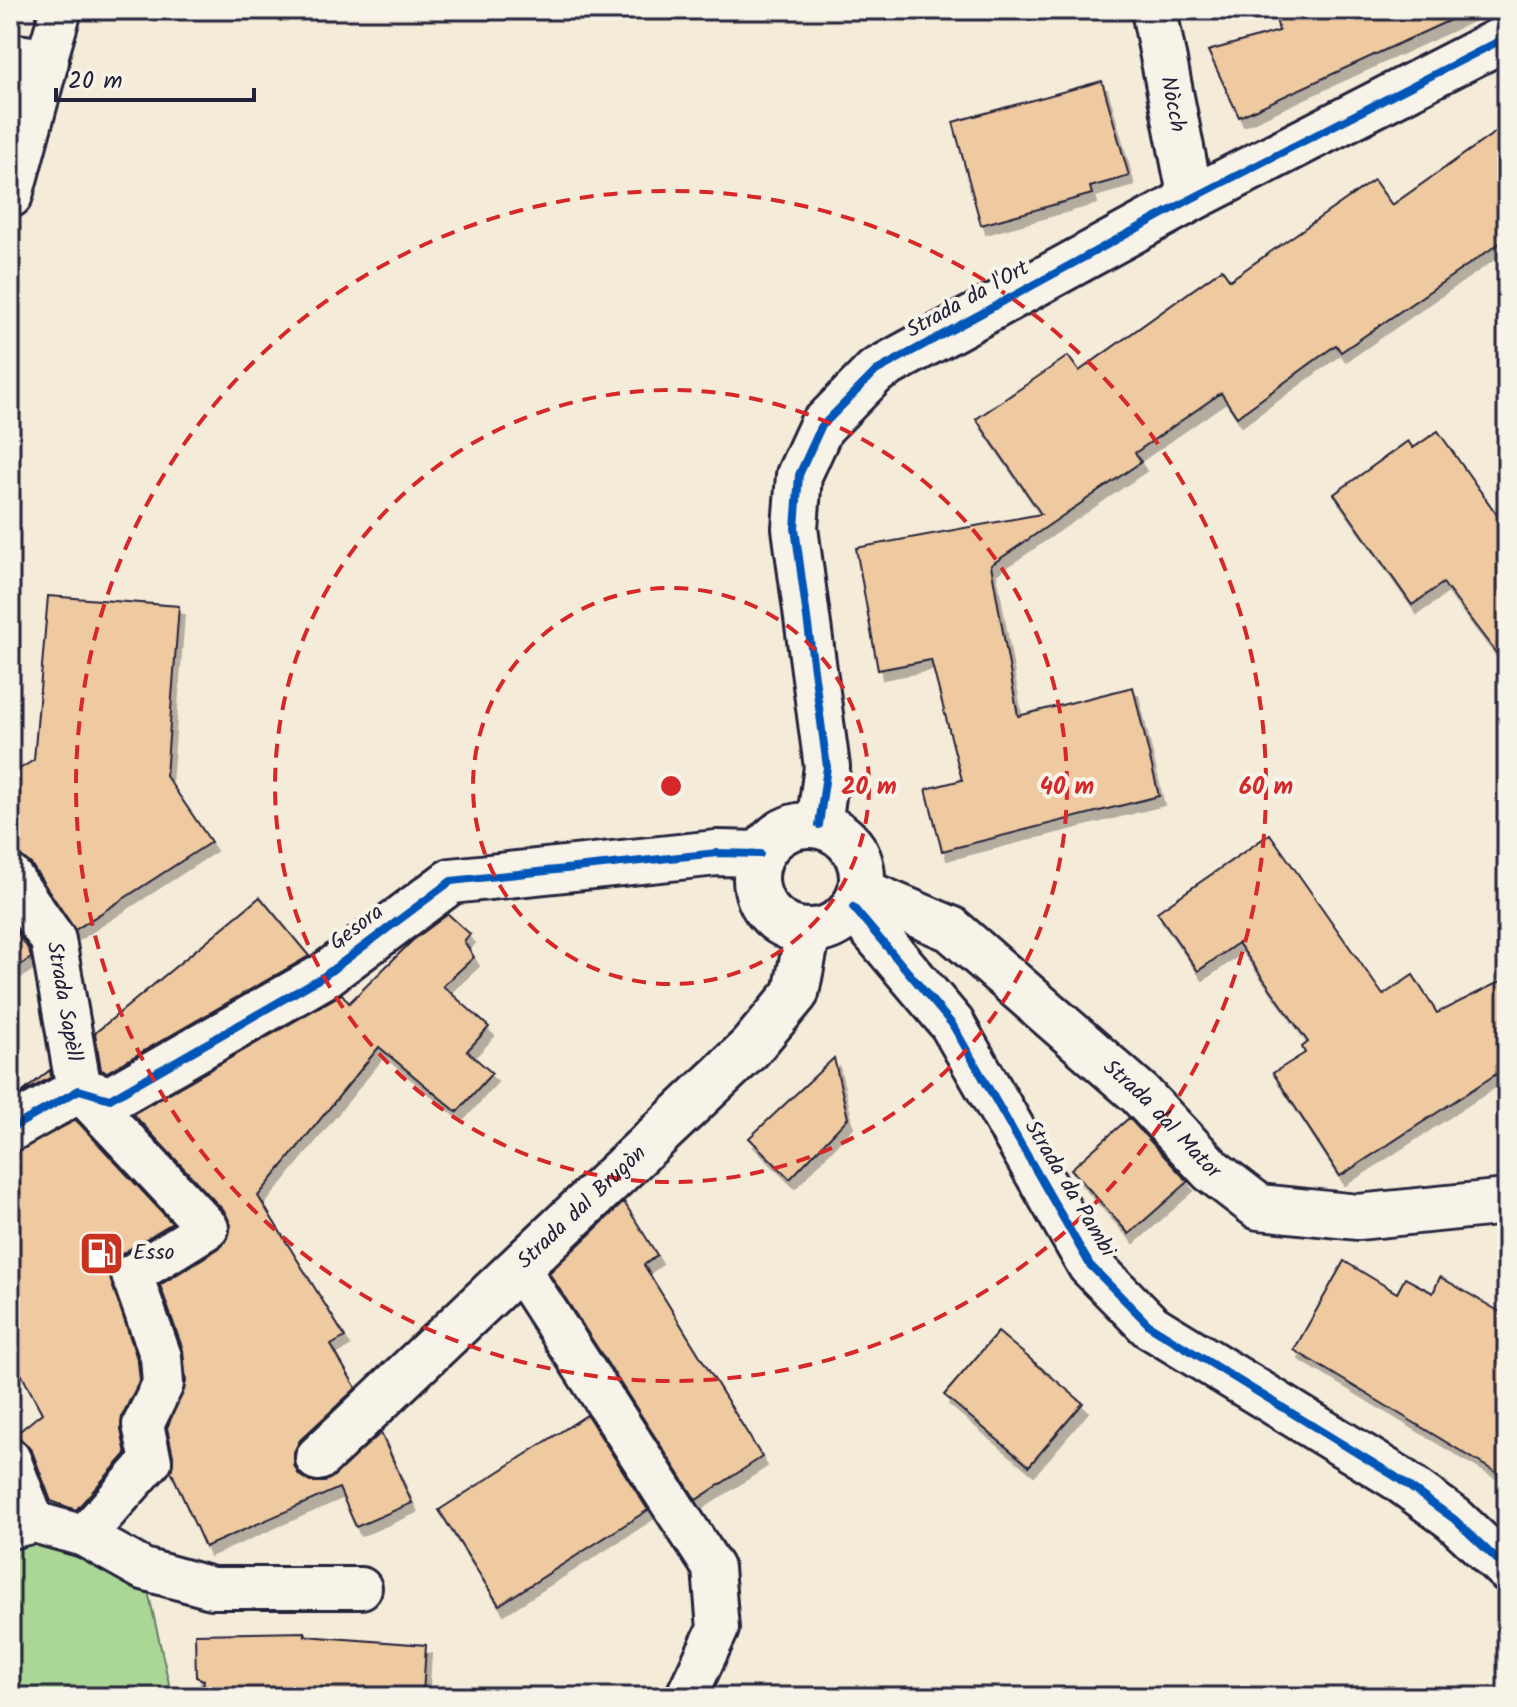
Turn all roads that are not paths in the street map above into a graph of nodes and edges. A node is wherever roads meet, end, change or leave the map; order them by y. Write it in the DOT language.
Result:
graph roads {
  1 [pos="61,10"];
  2 [pos="1154,10"];
  3 [pos="1507,37"];
  4 [pos="28,58"];
  5 [pos="10,195"];
  6 [pos="1191,199"];
  7 [pos="819,825"];
  8 [pos="760,854"];
  9 [pos="10,878"];
  10 [pos="857,899"];
  11 [pos="808,932"];
  12 [pos="79,1090"];
  13 [pos="10,1129"];
  14 [pos="1507,1202"];
  15 [pos="519,1268"];
  16 [pos="318,1458"];
  17 [pos="10,1459"];
  18 [pos="22,1525"];
  19 [pos="84,1536"];
  20 [pos="1507,1569"];
  21 [pos="361,1588"];
  22 [pos="686,1697"];
  1 -- 4 [label="lane"];
  2 -- 6 [label="street, Nòcch"];
  3 -- 6 [label="street, Strada da l'Ort"];
  4 -- 5 [label="street"];
  6 -- 7 [label="street, Strada da l'Ort"];
  7 -- 8 [label="street"];
  7 -- 10 [label="street"];
  8 -- 11 [label="street"];
  8 -- 12 [label="street, Gesora"];
  9 -- 12 [label="street, Strada Sapèll"];
  10 -- 11 [label="street"];
  10 -- 14 [label="street, Strada dal Mator"];
  10 -- 20 [label="street, Strada da Pambi"];
  11 -- 15 [label="street, Strada dal Brugòn"];
  12 -- 13 [label="street"];
  12 -- 19 [label="lane"];
  15 -- 16 [label="street, Strada dal Brugòn"];
  15 -- 22 [label="lane"];
  17 -- 18 [label="lane"];
  18 -- 19 [label="lane"];
  19 -- 21 [label="lane"];
}
